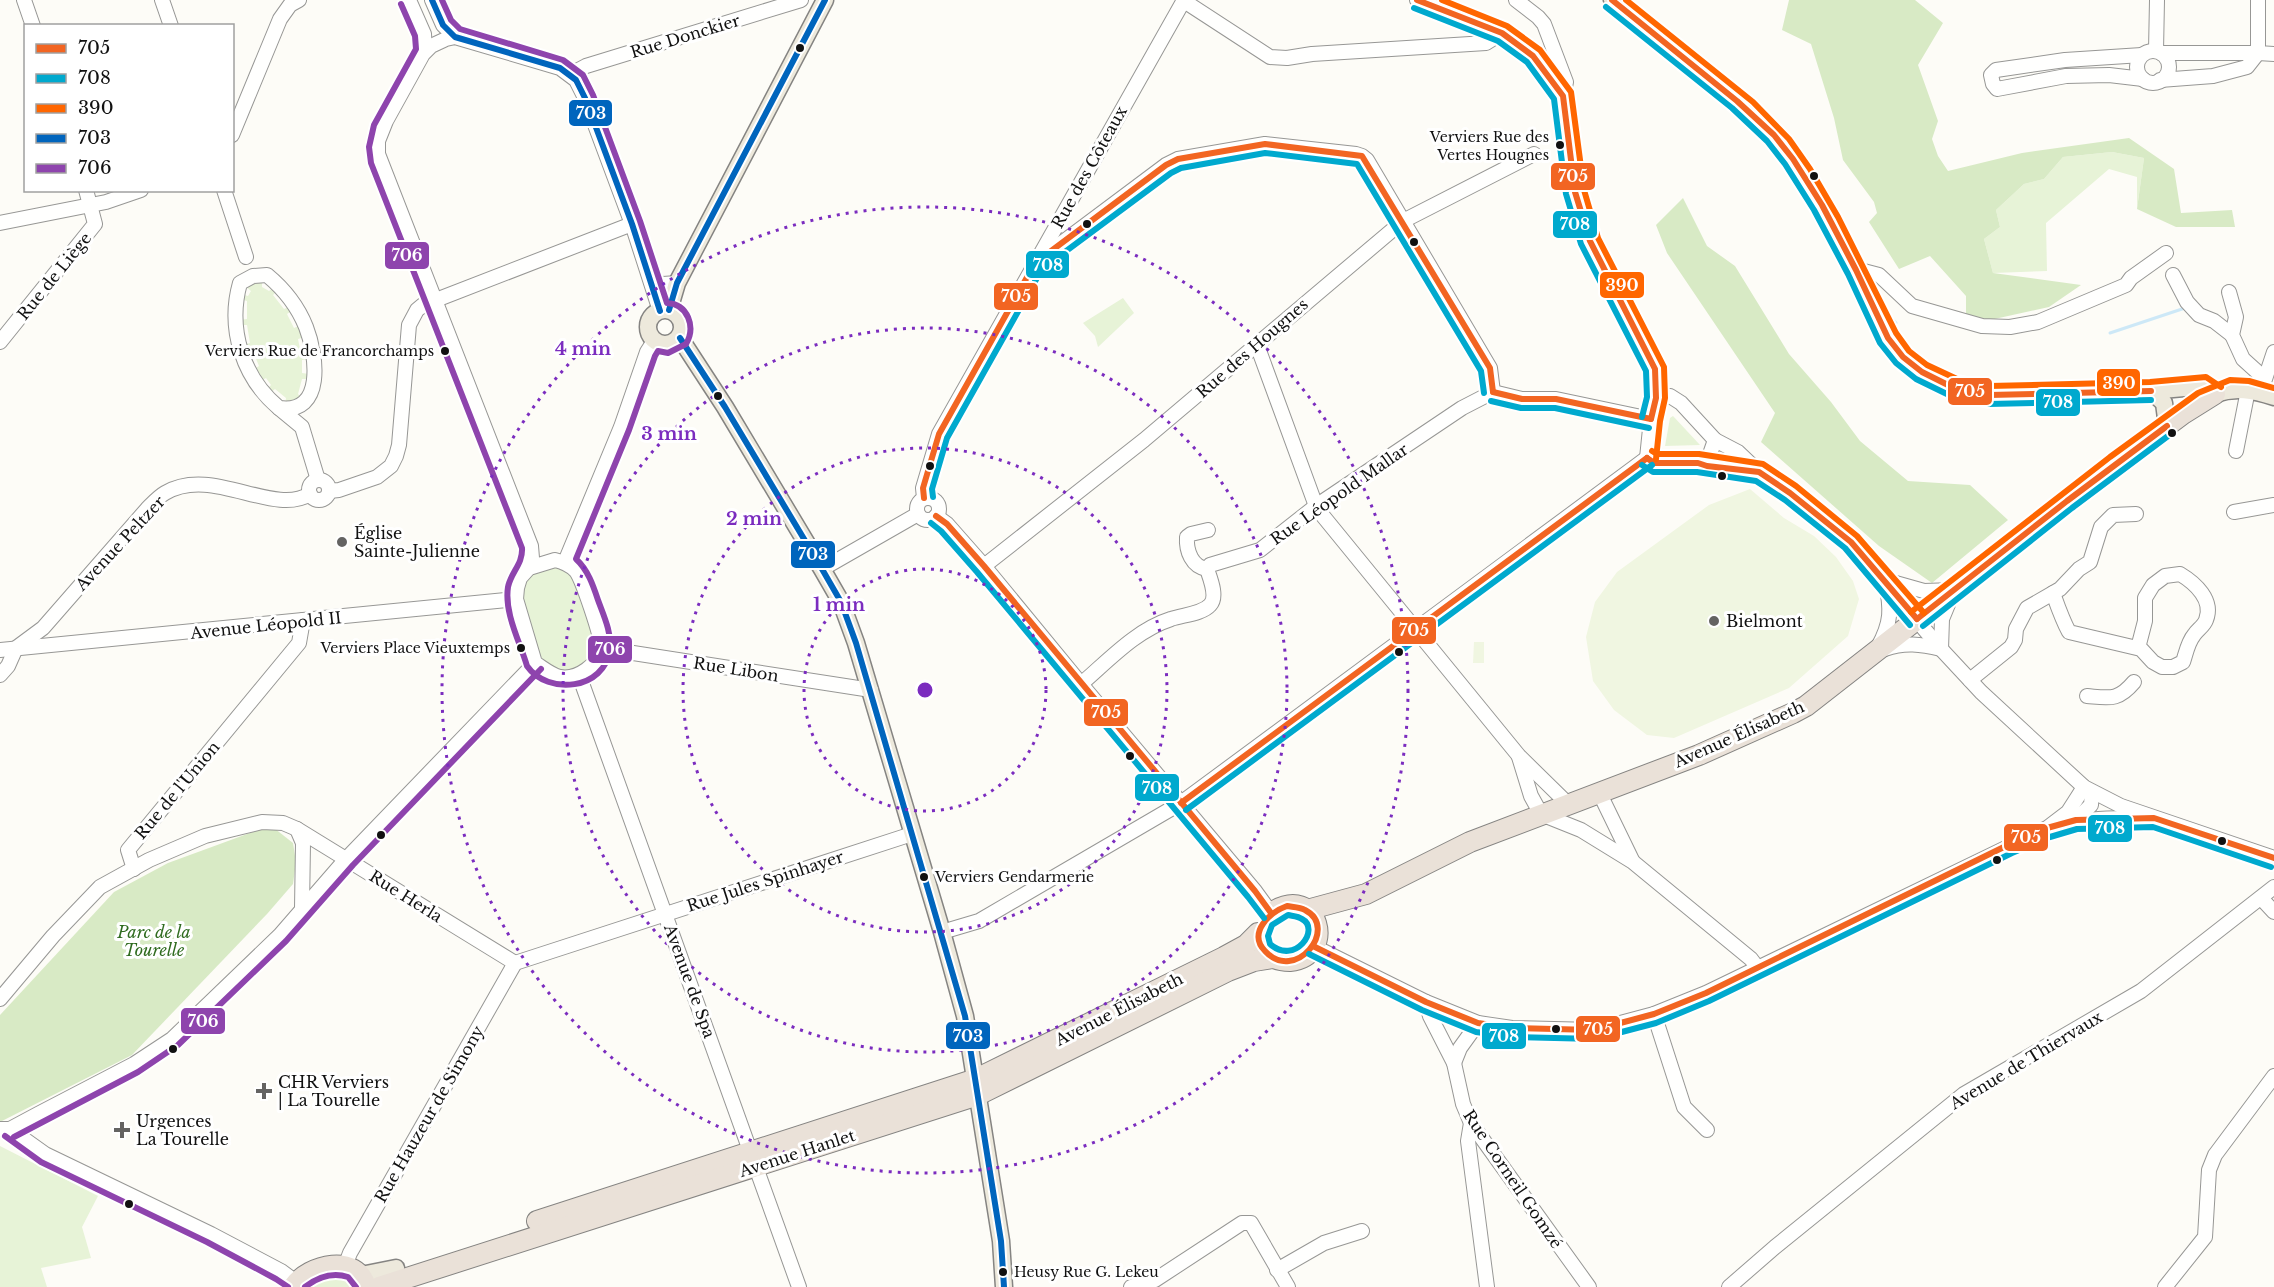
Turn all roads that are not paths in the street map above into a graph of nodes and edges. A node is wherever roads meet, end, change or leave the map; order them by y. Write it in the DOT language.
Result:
graph roads {
  1 [pos="24,0"];
  2 [pos="162,0"];
  3 [pos="299,0"];
  4 [pos="409,0"];
  5 [pos="432,0"];
  6 [pos="801,0"];
  7 [pos="825,0"];
  8 [pos="1417,0"];
  9 [pos="1516,0"];
  10 [pos="1612,0"];
  11 [pos="2157,0"];
  12 [pos="2258,0"];
  13 [pos="1184,1"];
  14 [pos="32,24"];
  15 [pos="170,24"];
  16 [pos="1502,33"];
  17 [pos="455,37"];
  18 [pos="424,51"];
  19 [pos="2153,53"];
  20 [pos="2258,53"];
  21 [pos="2274,54"];
  22 [pos="2065,60"];
  23 [pos="571,74"];
  24 [pos="2066,76"];
  25 [pos="2144,80"];
  26 [pos="2160,81"];
  27 [pos="1563,96"];
  28 [pos="234,130"];
  29 [pos="1534,154"];
  30 [pos="87,192"];
  31 [pos="134,192"];
  32 [pos="225,192"];
  33 [pos="90,205"];
  34 [pos="1403,221"];
  35 [pos="0,223"];
  36 [pos="632,224"];
  37 [pos="2166,253"];
  38 [pos="246,257"];
  39 [pos="1035,263"];
  40 [pos="1856,269"];
  41 [pos="267,275"];
  42 [pos="2173,275"];
  43 [pos="651,281"];
  44 [pos="240,283"];
  45 [pos="677,283"];
  46 [pos="2229,292"];
  47 [pos="434,300"];
  48 [pos="664,310"];
  49 [pos="2232,335"];
  50 [pos="680,338"];
  51 [pos="654,341"];
  52 [pos="0,342"];
  53 [pos="1257,345"];
  54 [pos="2274,352"];
  55 [pos="2262,390"];
  56 [pos="1493,392"];
  57 [pos="2151,392"];
  58 [pos="2215,394"];
  59 [pos="309,398"];
  60 [pos="1656,398"];
  61 [pos="279,408"];
  62 [pos="1651,419"];
  63 [pos="2167,426"];
  64 [pos="302,427"];
  65 [pos="1715,440"];
  66 [pos="2236,451"];
  67 [pos="1647,458"];
  68 [pos="1698,463"];
  69 [pos="1759,472"];
  70 [pos="318,480"];
  71 [pos="329,491"];
  72 [pos="923,493"];
  73 [pos="310,494"];
  74 [pos="2274,505"];
  75 [pos="1316,506"];
  76 [pos="2234,512"];
  77 [pos="918,514"];
  78 [pos="2136,514"];
  79 [pos="936,516"];
  80 [pos="1208,530"];
  81 [pos="565,562"];
  82 [pos="984,566"];
  83 [pos="529,568"];
  84 [pos="822,569"];
  85 [pos="1207,569"];
  86 [pos="1885,580"];
  87 [pos="1954,590"];
  88 [pos="2053,593"];
  89 [pos="516,599"];
  90 [pos="1917,619"];
  91 [pos="303,620"];
  92 [pos="1416,629"];
  93 [pos="16,648"];
  94 [pos="601,648"];
  95 [pos="2138,648"];
  96 [pos="1941,649"];
  97 [pos="0,650"];
  98 [pos="1875,653"];
  99 [pos="535,663"];
  100 [pos="0,675"];
  101 [pos="579,675"];
  102 [pos="1972,682"];
  103 [pos="2134,682"];
  104 [pos="1081,684"];
  105 [pos="871,690"];
  106 [pos="2087,696"];
  107 [pos="1519,756"];
  108 [pos="2088,789"];
  109 [pos="1599,792"];
  110 [pos="1181,803"];
  111 [pos="1568,804"];
  112 [pos="1541,814"];
  113 [pos="2154,818"];
  114 [pos="2076,820"];
  115 [pos="2047,828"];
  116 [pos="297,830"];
  117 [pos="912,834"];
  118 [pos="2274,858"];
  119 [pos="346,859"];
  120 [pos="1633,862"];
  121 [pos="134,869"];
  122 [pos="2274,887"];
  123 [pos="1366,894"];
  124 [pos="2260,898"];
  125 [pos="302,908"];
  126 [pos="1307,910"];
  127 [pos="2274,912"];
  128 [pos="1270,913"];
  129 [pos="665,914"];
  130 [pos="942,932"];
  131 [pos="1258,933"];
  132 [pos="1316,940"];
  133 [pos="1273,958"];
  134 [pos="515,963"];
  135 [pos="1757,967"];
  136 [pos="1200,984"];
  137 [pos="0,999"];
  138 [pos="1426,1002"];
  139 [pos="1654,1014"];
  140 [pos="1478,1023"];
  141 [pos="1454,1062"];
  142 [pos="2274,1076"];
  143 [pos="977,1087"];
  144 [pos="1471,1123"];
  145 [pos="5,1129"];
  146 [pos="1707,1130"];
  147 [pos="753,1159"];
  148 [pos="1362,1232"];
  149 [pos="396,1268"];
  150 [pos="1277,1270"];
  151 [pos="357,1276"];
  152 [pos="295,1285"];
  153 [pos="379,1287"];
  154 [pos="799,1287"];
  155 [pos="1004,1287"];
  156 [pos="1131,1287"];
  157 [pos="1288,1287"];
  158 [pos="1487,1287"];
  159 [pos="1589,1287"];
  160 [pos="1729,1287"];
  161 [pos="2165,1287"];
  1 -- 14 [label="street"];
  2 -- 15 [label="street"];
  3 -- 28 [label="street"];
  4 -- 18 [label="street"];
  5 -- 17 [label="street"];
  6 -- 23 [label="street, Rue Donckier"];
  7 -- 45 [label="main road"];
  8 -- 16 [label="street"];
  9 -- 27 [label="street"];
  10 -- 40 [label="main road"];
  11 -- 19 [label="street"];
  12 -- 20 [label="street"];
  13 -- 16 [label="street"];
  13 -- 39 [label="street, Rue des Côteaux"];
  16 -- 27 [label="street"];
  17 -- 18 [label="street"];
  17 -- 23 [label="street"];
  18 -- 47 [label="street"];
  19 -- 20 [label="street"];
  19 -- 22 [label="street"];
  19 -- 25 [label="street"];
  19 -- 26 [label="street"];
  20 -- 21 [label="street"];
  20 -- 26 [label="street"];
  22 -- 24 [label="street"];
  22 -- 24 [label="street"];
  23 -- 36 [label="street"];
  24 -- 25 [label="street"];
  25 -- 26 [label="street"];
  27 -- 60 [label="street"];
  29 -- 34 [label="street, Rue des Hougnes"];
  30 -- 33 [label="street"];
  31 -- 33 [label="street"];
  32 -- 38 [label="street"];
  33 -- 35 [label="street"];
  33 -- 52 [label="street, Rue de Liège"];
  34 -- 39 [label="street"];
  34 -- 53 [label="street, Rue des Hougnes"];
  34 -- 56 [label="street"];
  36 -- 43 [label="street"];
  36 -- 47 [label="street"];
  37 -- 40 [label="street"];
  38 -- 41 [label="street"];
  38 -- 44 [label="street"];
  39 -- 72 [label="street, Rue des Côteaux"];
  40 -- 57 [label="main road"];
  41 -- 44 [label="street"];
  41 -- 59 [label="street"];
  42 -- 49 [label="street"];
  43 -- 45 [label="street"];
  43 -- 48 [label="street"];
  44 -- 61 [label="street"];
  45 -- 48 [label="main road"];
  46 -- 49 [label="street"];
  47 -- 71 [label="street"];
  47 -- 83 [label="street"];
  48 -- 50 [label="main road"];
  48 -- 51 [label="main road"];
  49 -- 55 [label="street"];
  50 -- 51 [label="main road"];
  50 -- 84 [label="main road"];
  51 -- 81 [label="street"];
  53 -- 75 [label="street"];
  53 -- 82 [label="street, Rue des Hougnes"];
  54 -- 55 [label="street"];
  55 -- 58 [label="main road"];
  55 -- 66 [label="street"];
  56 -- 62 [label="street"];
  56 -- 75 [label="street, Rue Léopold Mallar"];
  57 -- 58 [label="main road"];
  57 -- 63 [label="main road"];
  58 -- 63 [label="highway, Avenue Élisabeth"];
  59 -- 61 [label="street"];
  59 -- 64 [label="street"];
  60 -- 62 [label="street"];
  60 -- 65 [label="street"];
  61 -- 64 [label="street"];
  62 -- 67 [label="street"];
  63 -- 87 [label="highway, Avenue Élisabeth"];
  64 -- 70 [label="street"];
  65 -- 68 [label="street"];
  65 -- 69 [label="street"];
  67 -- 68 [label="street"];
  67 -- 92 [label="street"];
  68 -- 69 [label="street"];
  69 -- 86 [label="street"];
  70 -- 71 [label="street"];
  70 -- 73 [label="street"];
  71 -- 73 [label="street"];
  72 -- 77 [label="street"];
  72 -- 79 [label="street"];
  73 -- 93 [label="street, Avenue Peltzer"];
  74 -- 76 [label="street"];
  75 -- 85 [label="street, Rue Léopold Mallar"];
  75 -- 92 [label="street"];
  77 -- 79 [label="street"];
  77 -- 84 [label="street"];
  78 -- 88 [label="street"];
  79 -- 82 [label="street"];
  80 -- 85 [label="street"];
  81 -- 83 [label="street"];
  81 -- 94 [label="street"];
  82 -- 104 [label="street"];
  83 -- 89 [label="street"];
  84 -- 105 [label="main road"];
  85 -- 104 [label="street"];
  86 -- 87 [label="street"];
  86 -- 90 [label="street"];
  86 -- 98 [label="street"];
  87 -- 90 [label="highway, Avenue Élisabeth"];
  87 -- 96 [label="street"];
  88 -- 95 [label="street"];
  88 -- 102 [label="street"];
  89 -- 91 [label="street, Avenue Léopold II"];
  89 -- 99 [label="street"];
  90 -- 96 [label="street"];
  90 -- 98 [label="highway, Avenue Élisabeth"];
  91 -- 93 [label="street, Avenue Léopold II"];
  91 -- 121 [label="street, Rue de l'Union"];
  92 -- 107 [label="street"];
  92 -- 110 [label="street"];
  93 -- 97 [label="street, Avenue Léopold II"];
  93 -- 100 [label="street, Avenue Peltzer"];
  94 -- 101 [label="street"];
  94 -- 105 [label="street, Rue Libon"];
  95 -- 95 [label="street"];
  96 -- 98 [label="street"];
  96 -- 102 [label="street"];
  98 -- 109 [label="highway, Avenue Élisabeth"];
  99 -- 101 [label="street"];
  99 -- 119 [label="street"];
  101 -- 129 [label="street, Avenue de Spa"];
  102 -- 108 [label="street"];
  103 -- 106 [label="street"];
  104 -- 110 [label="street"];
  105 -- 117 [label="main road"];
  107 -- 111 [label="street"];
  107 -- 112 [label="street"];
  108 -- 113 [label="street"];
  108 -- 114 [label="street"];
  108 -- 115 [label="street"];
  109 -- 111 [label="highway, Avenue Élisabeth"];
  109 -- 120 [label="street"];
  110 -- 128 [label="street"];
  110 -- 130 [label="street"];
  111 -- 112 [label="highway, Avenue Élisabeth"];
  112 -- 120 [label="street"];
  112 -- 123 [label="highway, Avenue Élisabeth"];
  113 -- 114 [label="street"];
  113 -- 118 [label="street"];
  114 -- 115 [label="street"];
  115 -- 135 [label="street"];
  116 -- 119 [label="street, Rue Herla"];
  116 -- 121 [label="street, Rue Herla"];
  116 -- 125 [label="street"];
  117 -- 129 [label="street, Rue Jules Spinhayer"];
  117 -- 130 [label="main road"];
  119 -- 125 [label="street"];
  119 -- 134 [label="street, Rue Herla"];
  120 -- 135 [label="street"];
  121 -- 137 [label="street"];
  122 -- 124 [label="street, Avenue de Thiervaux"];
  123 -- 126 [label="highway, Avenue Élisabeth"];
  123 -- 132 [label="highway, Avenue Élisabeth"];
  124 -- 127 [label="street"];
  124 -- 160 [label="street, Avenue de Thiervaux"];
  125 -- 145 [label="street"];
  126 -- 128 [label="highway"];
  126 -- 132 [label="highway"];
  128 -- 131 [label="main road"];
  129 -- 134 [label="street, Rue Jules Spinhayer"];
  129 -- 147 [label="street, Avenue de Spa"];
  130 -- 143 [label="main road"];
  131 -- 133 [label="highway"];
  131 -- 143 [label="highway, Avenue Élisabeth"];
  132 -- 133 [label="highway"];
  132 -- 138 [label="street"];
  133 -- 136 [label="highway, Avenue Élisabeth"];
  134 -- 151 [label="street, Rue Hauzeur de Simony"];
  135 -- 139 [label="street"];
  136 -- 143 [label="highway, Avenue Hanlet"];
  138 -- 140 [label="street"];
  138 -- 141 [label="street, Rue Corneil Gomzé"];
  139 -- 140 [label="street"];
  139 -- 146 [label="street"];
  140 -- 141 [label="street"];
  141 -- 144 [label="street, Rue Corneil Gomzé"];
  142 -- 161 [label="street"];
  143 -- 147 [label="highway, Avenue Hanlet"];
  143 -- 155 [label="main road"];
  144 -- 158 [label="street"];
  144 -- 159 [label="street, Rue Corneil Gomzé"];
  145 -- 152 [label="street"];
  147 -- 149 [label="highway, Avenue Hanlet"];
  147 -- 153 [label="highway, Avenue Hanlet"];
  147 -- 154 [label="street, Avenue de Spa"];
  148 -- 150 [label="street"];
  149 -- 151 [label="main road, Avenue Hanlet"];
  150 -- 156 [label="street"];
  150 -- 157 [label="street"];
  151 -- 152 [label="highway"];
}
